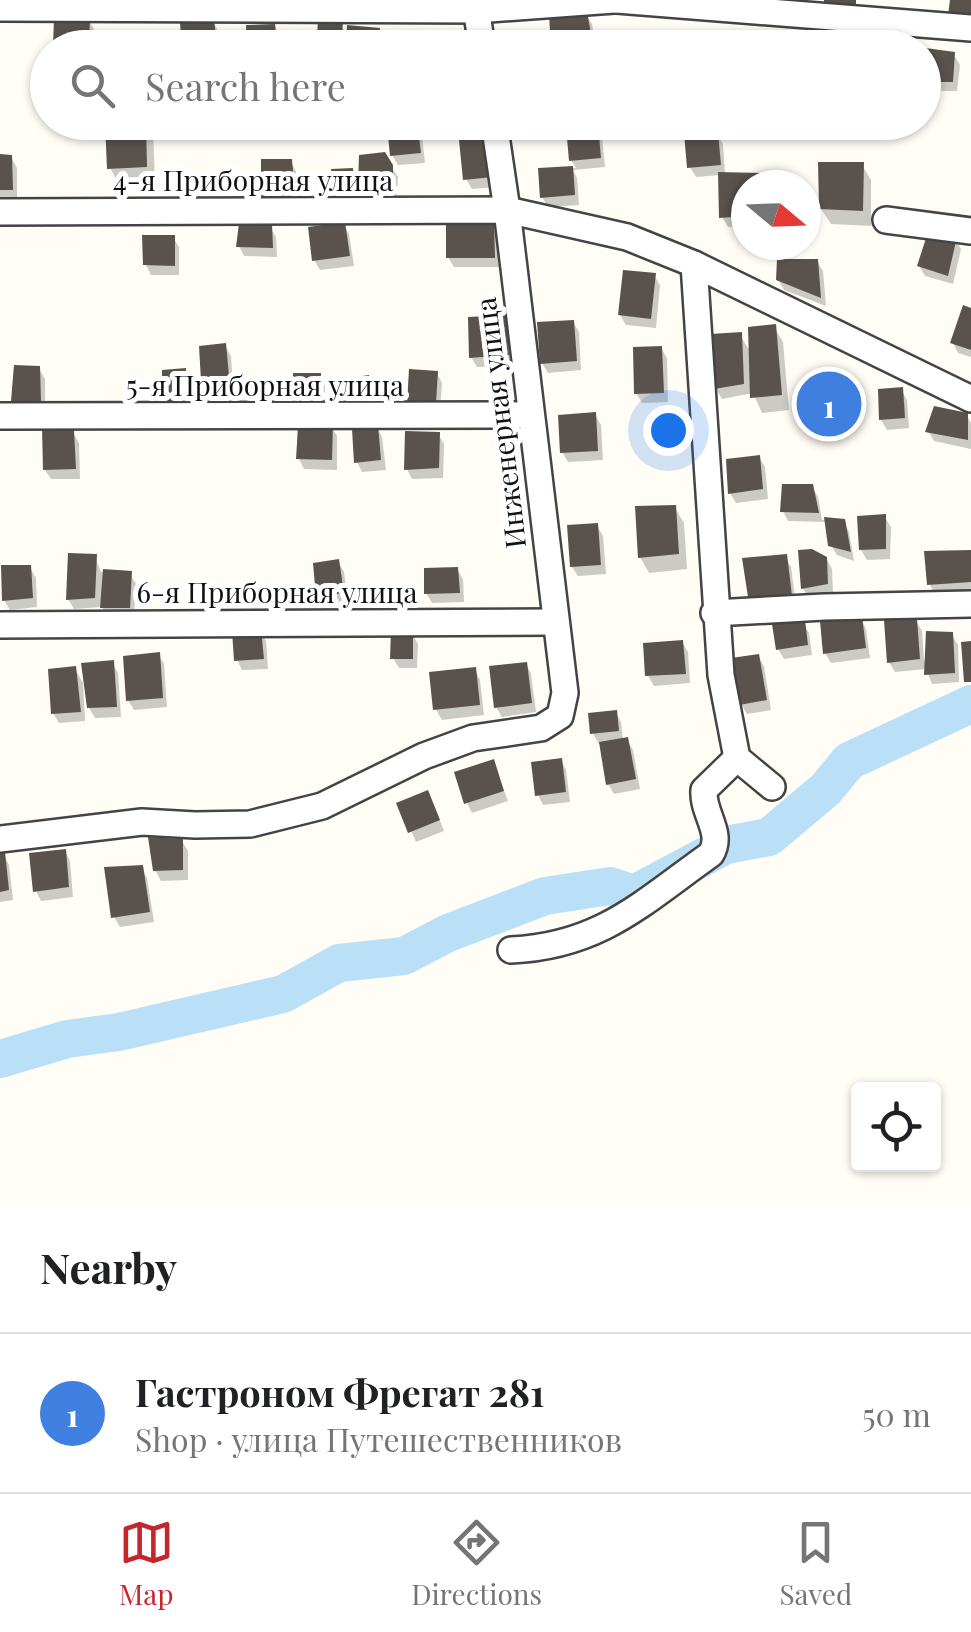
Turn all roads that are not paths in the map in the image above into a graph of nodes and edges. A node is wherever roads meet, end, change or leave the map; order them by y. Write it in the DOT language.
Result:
graph roads {
  1 [pos="615,0"];
  2 [pos="475,5"];
  3 [pos="0,8"];
  4 [pos="971,28"];
  5 [pos="479,30"];
  6 [pos="497,140"];
  7 [pos="507,210"];
  8 [pos="0,212"];
  9 [pos="886,220"];
  10 [pos="971,231"];
  11 [pos="694,264"];
  12 [pos="971,398"];
  13 [pos="531,415"];
  14 [pos="0,416"];
  15 [pos="971,604"];
  16 [pos="714,614"];
  17 [pos="554,622"];
  18 [pos="0,625"];
  19 [pos="737,758"];
  20 [pos="772,788"];
  21 [pos="0,838"];
  22 [pos="511,950"];
  1 -- 2 [label="street"];
  1 -- 4 [label="street"];
  2 -- 3 [label="street"];
  2 -- 5 [label="street"];
  6 -- 7 [label="street, Инженерная улица"];
  7 -- 8 [label="street, 4-я Приборная улица"];
  7 -- 11 [label="street, 4-я Приборная улица"];
  7 -- 13 [label="street, Инженерная улица"];
  9 -- 10 [label="street"];
  11 -- 12 [label="street, 4-я Приборная улица"];
  11 -- 16 [label="street"];
  13 -- 14 [label="street, 5-я Приборная улица"];
  13 -- 17 [label="street, Инженерная улица"];
  15 -- 16 [label="street"];
  16 -- 19 [label="street"];
  17 -- 18 [label="street, 6-я Приборная улица"];
  17 -- 21 [label="street, Инженерная улица"];
  19 -- 20 [label="street"];
  19 -- 22 [label="street"];
}
